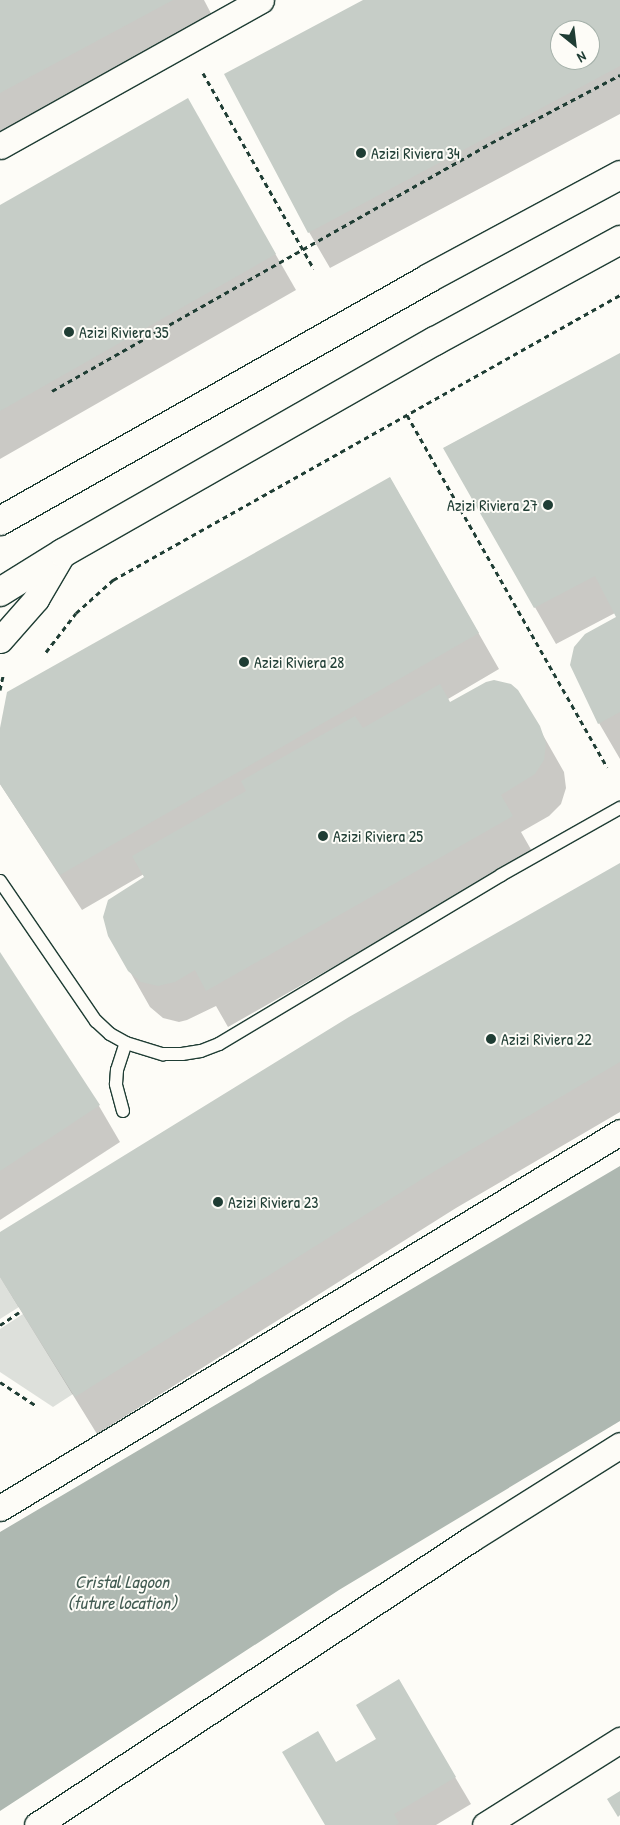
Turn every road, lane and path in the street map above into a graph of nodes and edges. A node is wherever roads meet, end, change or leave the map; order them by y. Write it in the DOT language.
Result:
graph roads {
  1 [pos="261,0"];
  2 [pos="203,74"];
  3 [pos="620,75"];
  4 [pos="0,146"];
  5 [pos="620,175"];
  6 [pos="620,240"];
  7 [pos="303,249"];
  8 [pos="314,270"];
  9 [pos="620,295"];
  10 [pos="52,391"];
  11 [pos="407,415"];
  12 [pos="0,521"];
  13 [pos="63,553"];
  14 [pos="0,592"];
  15 [pos="0,640"];
  16 [pos="46,652"];
  17 [pos="3,676"];
  18 [pos="0,690"];
  19 [pos="607,767"];
  20 [pos="620,808"];
  21 [pos="0,882"];
  22 [pos="126,1044"];
  23 [pos="122,1111"];
  24 [pos="620,1132"];
  25 [pos="19,1312"];
  26 [pos="0,1325"];
  27 [pos="0,1382"];
  28 [pos="35,1405"];
  29 [pos="620,1445"];
  30 [pos="0,1508"];
  31 [pos="620,1740"];
  32 [pos="36,1825"];
  33 [pos="485,1825"];
  1 -- 4 [label="street"];
  2 -- 7 [label="path"];
  3 -- 7 [label="path"];
  5 -- 12 [label="street"];
  6 -- 13 [label="street"];
  7 -- 8 [label="path"];
  7 -- 10 [label="path"];
  9 -- 11 [label="path"];
  11 -- 16 [label="path"];
  11 -- 19 [label="path"];
  13 -- 14 [label="street"];
  13 -- 15 [label="street"];
  17 -- 18 [label="path"];
  20 -- 22 [label="lane"];
  21 -- 22 [label="lane"];
  22 -- 23 [label="lane"];
  24 -- 30 [label="street"];
  25 -- 26 [label="path"];
  27 -- 28 [label="path"];
  29 -- 32 [label="street"];
  31 -- 33 [label="street"];
}
